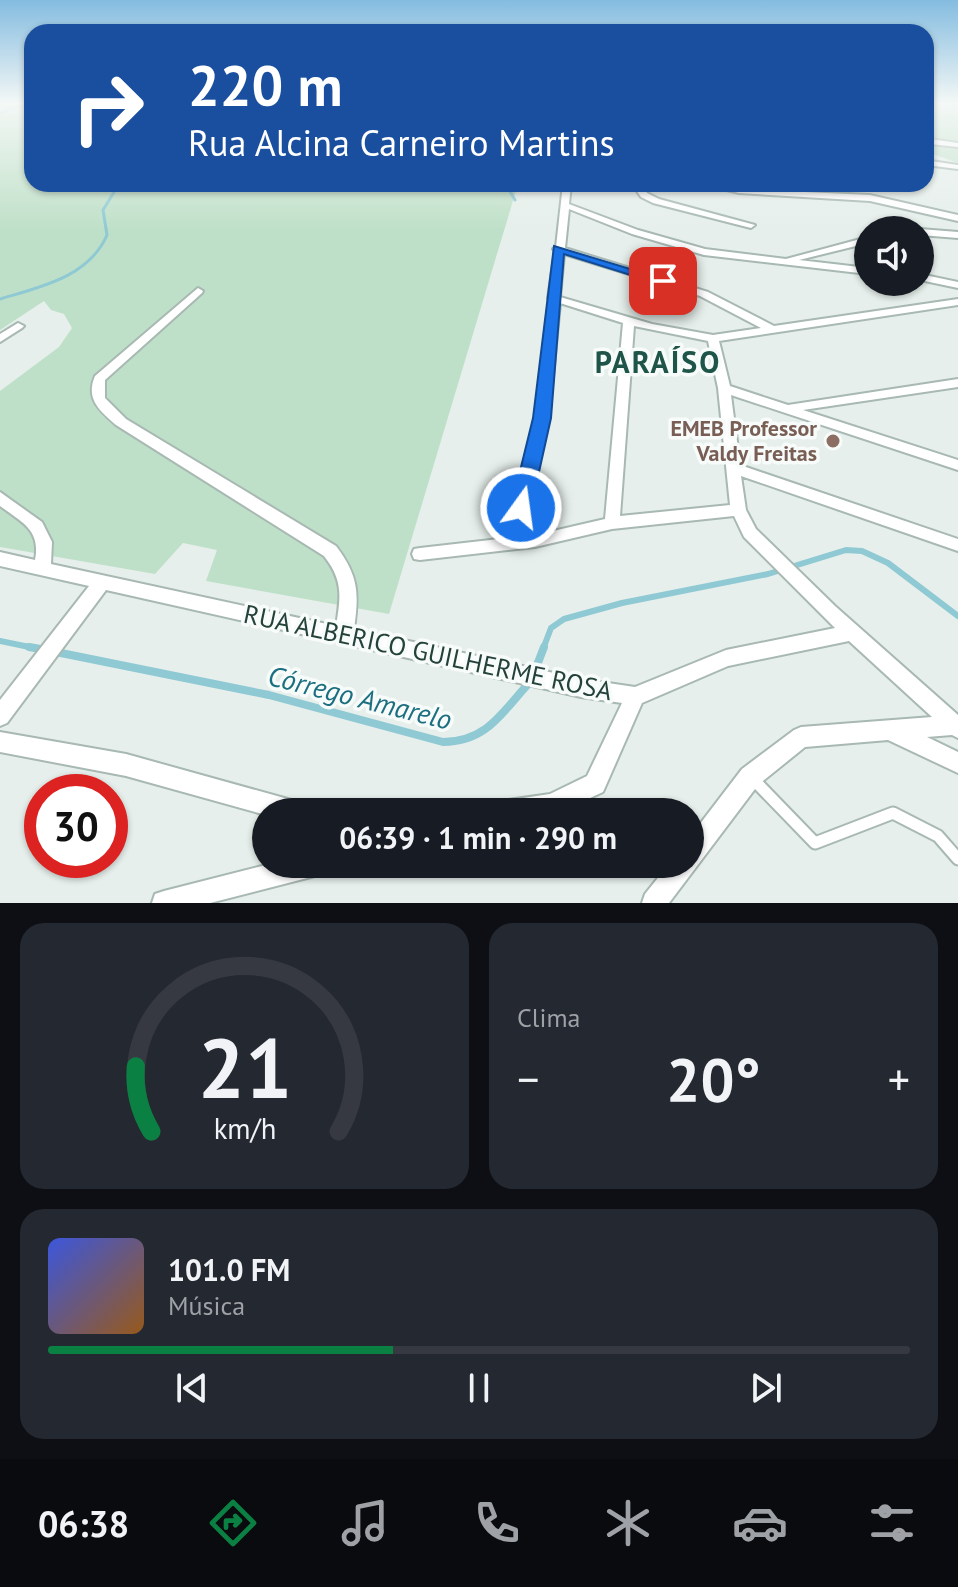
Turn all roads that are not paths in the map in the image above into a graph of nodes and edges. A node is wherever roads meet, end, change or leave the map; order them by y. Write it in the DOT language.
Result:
graph roads {
  1 [pos="934,164"];
  2 [pos="958,167"];
  3 [pos="566,192"];
  4 [pos="645,192"];
  5 [pos="758,192"];
  6 [pos="565,205"];
  7 [pos="958,218"];
  8 [pos="751,225"];
  9 [pos="934,233"];
  10 [pos="958,235"];
  11 [pos="854,243"];
  12 [pos="558,249"];
  13 [pos="779,262"];
  14 [pos="854,270"];
  15 [pos="934,280"];
  16 [pos="958,285"];
  17 [pos="198,291"];
  18 [pos="553,298"];
  19 [pos="958,302"];
  20 [pos="629,321"];
  21 [pos="18,326"];
  22 [pos="772,329"];
  23 [pos="713,338"];
  24 [pos="0,339"];
  25 [pos="958,383"];
  26 [pos="724,388"];
  27 [pos="789,408"];
  28 [pos="958,465"];
  29 [pos="734,468"];
  30 [pos="0,498"];
  31 [pos="738,510"];
  32 [pos="612,523"];
  33 [pos="535,541"];
  34 [pos="958,545"];
  35 [pos="420,554"];
  36 [pos="0,559"];
  37 [pos="42,568"];
  38 [pos="102,582"];
  39 [pos="852,632"];
  40 [pos="344,635"];
  41 [pos="635,696"];
  42 [pos="0,716"];
  43 [pos="957,726"];
  44 [pos="890,731"];
  45 [pos="0,742"];
  46 [pos="958,763"];
  47 [pos="750,777"];
  48 [pos="566,798"];
  49 [pos="252,800"];
  50 [pos="704,838"];
  51 [pos="958,859"];
  52 [pos="261,878"];
  53 [pos="673,878"];
  54 [pos="164,903"];
  55 [pos="654,903"];
  1 -- 2 [label="street"];
  3 -- 6 [label="street"];
  4 -- 8 [label="street"];
  5 -- 7 [label="street"];
  6 -- 12 [label="street"];
  6 -- 13 [label="street"];
  9 -- 10 [label="street"];
  11 -- 13 [label="street"];
  12 -- 18 [label="street"];
  12 -- 22 [label="street"];
  13 -- 14 [label="street"];
  15 -- 16 [label="street"];
  17 -- 40 [label="street"];
  18 -- 20 [label="street"];
  18 -- 33 [label="street"];
  19 -- 22 [label="street"];
  20 -- 23 [label="street"];
  20 -- 32 [label="street"];
  21 -- 24 [label="street"];
  22 -- 23 [label="street"];
  23 -- 26 [label="street"];
  25 -- 27 [label="street"];
  26 -- 27 [label="street"];
  26 -- 29 [label="street"];
  27 -- 28 [label="street"];
  29 -- 31 [label="street"];
  29 -- 34 [label="street"];
  30 -- 37 [label="street"];
  31 -- 32 [label="street"];
  31 -- 39 [label="street"];
  32 -- 33 [label="street"];
  33 -- 35 [label="street"];
  36 -- 37 [label="street, RUA ALBERICO GUILHERME ROSA"];
  37 -- 38 [label="street, RUA ALBERICO GUILHERME ROSA"];
  38 -- 40 [label="street, RUA ALBERICO GUILHERME ROSA"];
  38 -- 42 [label="street"];
  39 -- 41 [label="street, RUA ALBERICO GUILHERME ROSA"];
  39 -- 43 [label="street"];
  40 -- 41 [label="street, RUA ALBERICO GUILHERME ROSA"];
  41 -- 48 [label="street"];
  43 -- 44 [label="street"];
  44 -- 46 [label="street"];
  44 -- 47 [label="street"];
  45 -- 49 [label="street"];
  47 -- 50 [label="street"];
  47 -- 51 [label="lane"];
  52 -- 54 [label="street"];
  53 -- 55 [label="street"];
}
